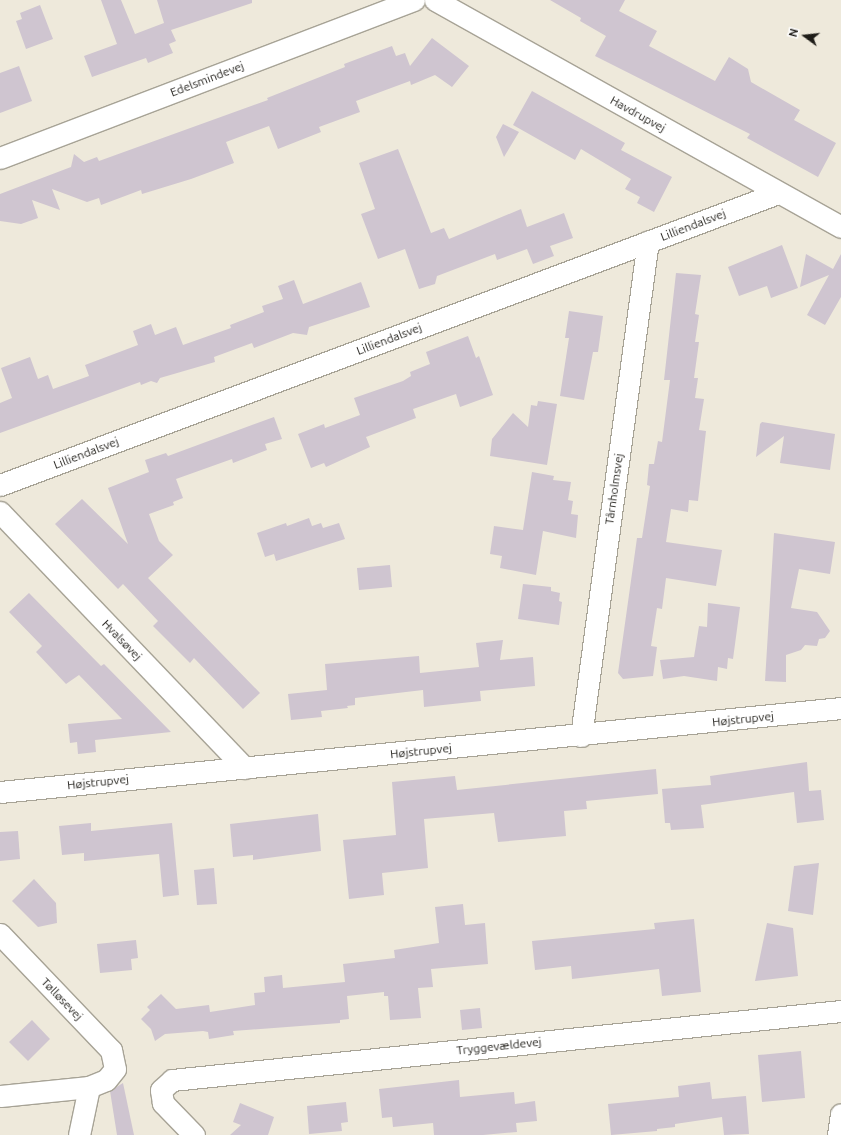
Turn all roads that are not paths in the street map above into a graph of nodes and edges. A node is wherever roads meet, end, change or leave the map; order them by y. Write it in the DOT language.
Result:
graph roads {
  1 [pos="414,0"];
  2 [pos="435,0"];
  3 [pos="0,158"];
  4 [pos="778,193"];
  5 [pos="841,227"];
  6 [pos="648,242"];
  7 [pos="0,485"];
  8 [pos="0,512"];
  9 [pos="841,708"];
  10 [pos="581,736"];
  11 [pos="245,768"];
  12 [pos="0,792"];
  13 [pos="0,934"];
  14 [pos="841,1011"];
  15 [pos="89,1087"];
  16 [pos="0,1096"];
  17 [pos="841,1114"];
  18 [pos="79,1135"];
  19 [pos="194,1135"];
  20 [pos="838,1135"];
  1 -- 3 [label="street, Edelsmindevej"];
  2 -- 4 [label="street, Havdrupvej"];
  4 -- 5 [label="street, Havdrupvej"];
  4 -- 6 [label="street, Lilliendalsvej"];
  6 -- 7 [label="street, Lilliendalsvej"];
  6 -- 10 [label="street, Tårnholmsvej"];
  8 -- 11 [label="street, Hvalsøvej"];
  9 -- 10 [label="street, Højstrupvej"];
  10 -- 11 [label="street, Højstrupvej"];
  11 -- 12 [label="street, Højstrupvej"];
  13 -- 15 [label="street, Tølløsevej"];
  14 -- 19 [label="street, Tryggevældevej"];
  15 -- 16 [label="street"];
  15 -- 18 [label="street"];
  17 -- 20 [label="street"];
}
